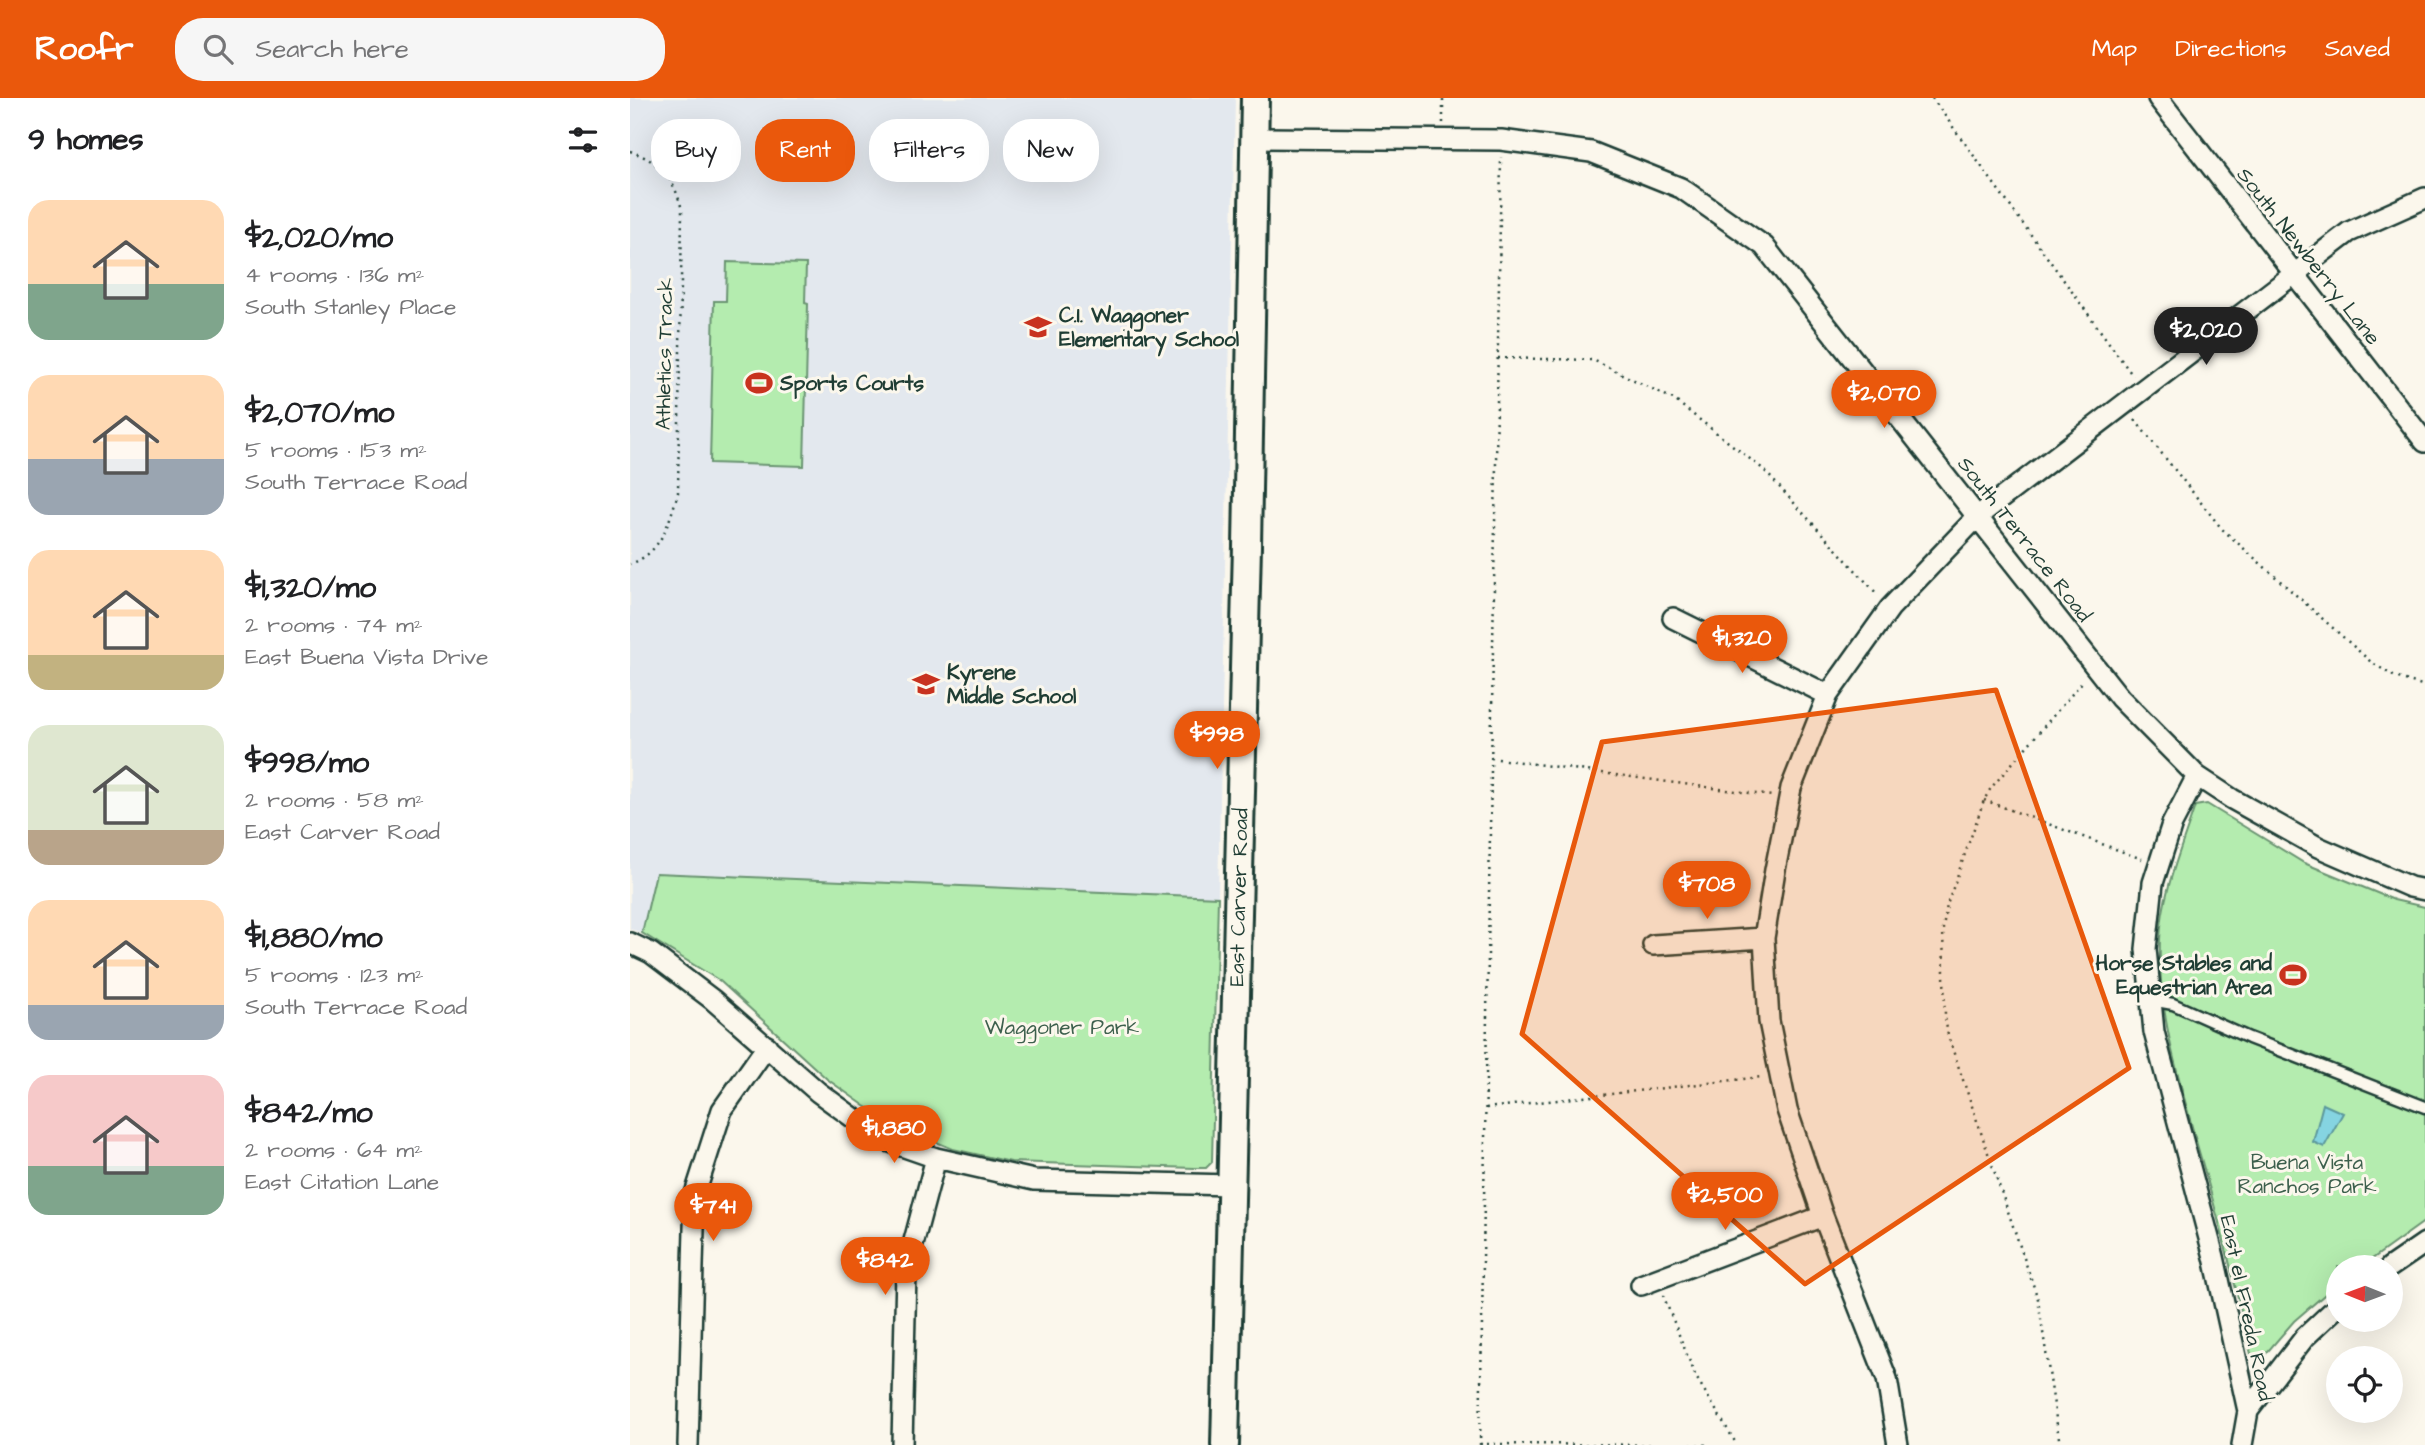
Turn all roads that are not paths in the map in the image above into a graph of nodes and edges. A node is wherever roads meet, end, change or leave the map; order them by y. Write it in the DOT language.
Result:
graph roads {
  1 [pos="1255,98"];
  2 [pos="2158,98"];
  3 [pos="1254,138"];
  4 [pos="2425,198"];
  5 [pos="2294,274"];
  6 [pos="2425,442"];
  7 [pos="1978,516"];
  8 [pos="1673,618"];
  9 [pos="1828,695"];
  10 [pos="2197,776"];
  11 [pos="2425,890"];
  12 [pos="1764,938"];
  13 [pos="630,943"];
  14 [pos="1653,945"];
  15 [pos="2151,1000"];
  16 [pos="768,1046"];
  17 [pos="2425,1107"];
  18 [pos="936,1158"];
  19 [pos="1231,1185"];
  20 [pos="1823,1216"];
  21 [pos="2425,1243"];
  22 [pos="2403,1258"];
  23 [pos="1650,1282"];
  24 [pos="2326,1318"];
  25 [pos="2248,1411"];
  26 [pos="688,1445"];
  27 [pos="902,1445"];
  28 [pos="1225,1445"];
  29 [pos="1898,1445"];
  30 [pos="2242,1445"];
  1 -- 3 [label="street, East Carver Road"];
  2 -- 5 [label="street, South Newberry Lane"];
  3 -- 7 [label="street, South Terrace Road"];
  3 -- 19 [label="street, East Carver Road"];
  4 -- 5 [label="street"];
  5 -- 6 [label="street, South Newberry Lane"];
  5 -- 7 [label="street"];
  7 -- 9 [label="street"];
  7 -- 10 [label="street, South Terrace Road"];
  8 -- 9 [label="street"];
  9 -- 12 [label="street"];
  10 -- 11 [label="street, South Terrace Road"];
  10 -- 15 [label="street, East el Freda Road"];
  12 -- 14 [label="street"];
  12 -- 20 [label="street"];
  13 -- 16 [label="street"];
  15 -- 17 [label="lane"];
  15 -- 25 [label="street, East el Freda Road"];
  16 -- 18 [label="street"];
  16 -- 26 [label="street"];
  18 -- 19 [label="street"];
  18 -- 27 [label="street"];
  19 -- 28 [label="street, East Carver Road"];
  20 -- 23 [label="street"];
  20 -- 29 [label="street"];
  21 -- 22 [label="street"];
  24 -- 25 [label="street"];
  25 -- 30 [label="street, East el Freda Road"];
}
